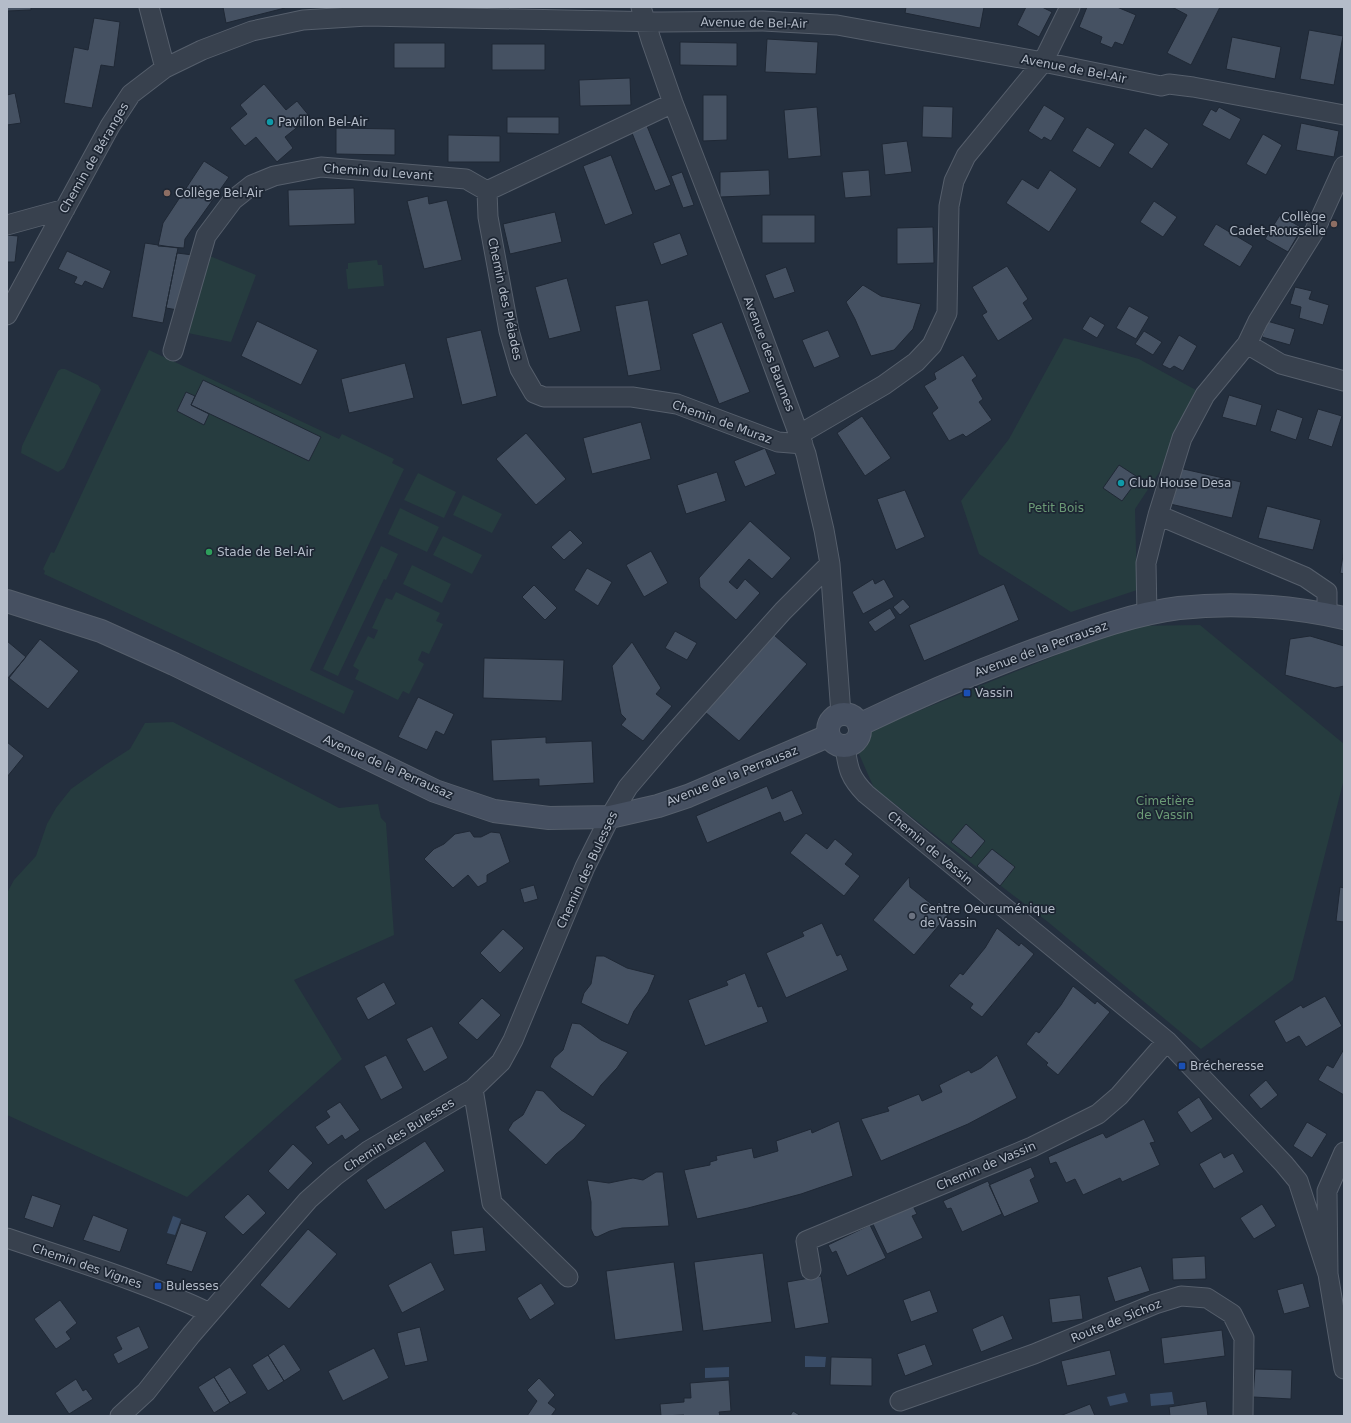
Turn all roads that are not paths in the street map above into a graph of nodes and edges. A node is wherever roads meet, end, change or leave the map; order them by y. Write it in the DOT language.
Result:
graph roads {
  1 [pos="149,7"];
  2 [pos="1070,7"];
  3 [pos="644,14"];
  4 [pos="1043,62"];
  5 [pos="165,68"];
  6 [pos="673,103"];
  7 [pos="1344,115"];
  8 [pos="1344,166"];
  9 [pos="487,191"];
  10 [pos="65,209"];
  11 [pos="7,226"];
  12 [pos="7,315"];
  13 [pos="1247,344"];
  14 [pos="173,351"];
  15 [pos="1344,381"];
  16 [pos="544,396"];
  17 [pos="802,439"];
  18 [pos="1158,515"];
  19 [pos="830,564"];
  20 [pos="7,601"];
  21 [pos="1147,615"];
  22 [pos="1336,616"];
  23 [pos="850,719"];
  24 [pos="837,741"];
  25 [pos="610,817"];
  26 [pos="1166,1041"];
  27 [pos="473,1089"];
  28 [pos="1344,1152"];
  29 [pos="7,1238"];
  30 [pos="811,1270"];
  31 [pos="1328,1274"];
  32 [pos="568,1277"];
  33 [pos="210,1313"];
  34 [pos="1344,1369"];
  35 [pos="900,1401"];
  36 [pos="120,1416"];
  37 [pos="1243,1416"];
  1 -- 5 [label="street"];
  2 -- 4 [label="street"];
  3 -- 4 [label="street, Avenue de Bel-Air"];
  3 -- 5 [label="street, Avenue de Bel-Air"];
  3 -- 6 [label="street, Avenue des Baumes"];
  4 -- 7 [label="street, Avenue de Bel-Air"];
  4 -- 17 [label="street"];
  5 -- 10 [label="street, Chemin de Béranges"];
  6 -- 9 [label="street"];
  6 -- 17 [label="street, Avenue des Baumes"];
  8 -- 13 [label="street"];
  9 -- 14 [label="street, Chemin du Levant"];
  9 -- 16 [label="street, Chemin des Pléiades"];
  10 -- 11 [label="street"];
  10 -- 12 [label="street, Chemin de Béranges"];
  13 -- 15 [label="street"];
  13 -- 18 [label="street"];
  16 -- 17 [label="street, Chemin de Muraz"];
  17 -- 19 [label="street, Avenue des Baumes"];
  18 -- 21 [label="street"];
  18 -- 22 [label="street, Avenue de la Perrausaz"];
  19 -- 23 [label="street, Avenue des Baumes"];
  19 -- 25 [label="street, Chemin des Bulesses"];
  20 -- 25 [label="street, Avenue de la Perrausaz"];
  21 -- 22 [label="street, Avenue de la Perrausaz"];
  21 -- 23 [label="street, Avenue de la Perrausaz"];
  23 -- 24 [label="street"];
  23 -- 24 [label="street"];
  24 -- 25 [label="street, Avenue de la Perrausaz"];
  24 -- 26 [label="street, Chemin de Vassin"];
  25 -- 27 [label="street, Chemin des Bulesses"];
  26 -- 30 [label="street, Chemin de Vassin"];
  26 -- 31 [label="street, Chemin de Vassin"];
  27 -- 32 [label="street"];
  27 -- 33 [label="street, Chemin des Bulesses"];
  28 -- 31 [label="street"];
  29 -- 33 [label="street, Chemin des Vignes"];
  31 -- 34 [label="street"];
  33 -- 36 [label="street, Chemin des Bulesses"];
  35 -- 37 [label="street, Route de Sichoz"];
}
